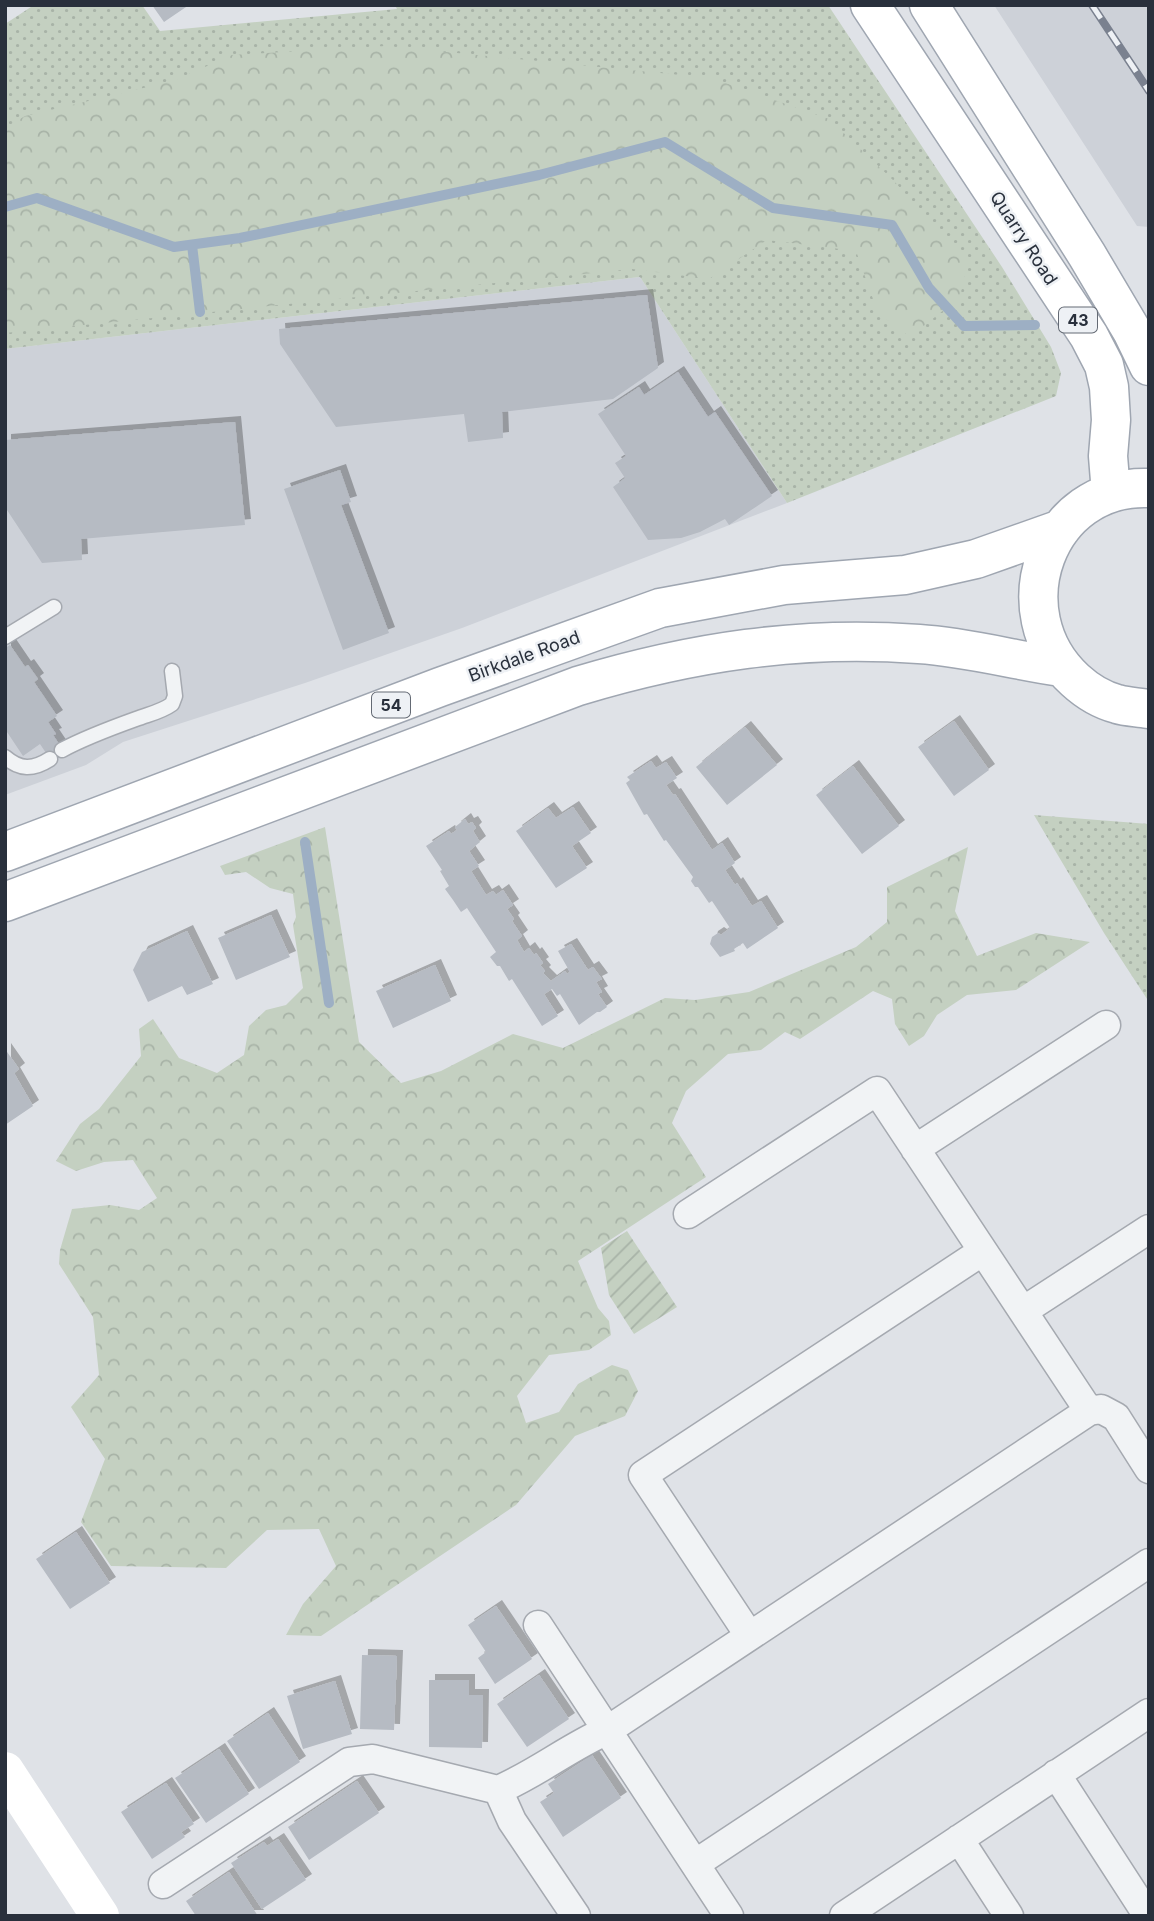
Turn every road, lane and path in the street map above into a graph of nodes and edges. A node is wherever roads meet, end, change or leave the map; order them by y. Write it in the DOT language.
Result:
graph roads {
  1 [pos="870,5"];
  2 [pos="929,5"];
  3 [pos="1149,366"];
  4 [pos="1149,488"];
  5 [pos="1111,493"];
  6 [pos="1060,529"];
  7 [pos="54,607"];
  8 [pos="5,637"];
  9 [pos="1061,667"];
  10 [pos="172,671"];
  11 [pos="1149,709"];
  12 [pos="62,750"];
  13 [pos="5,757"];
  14 [pos="50,759"];
  15 [pos="5,852"];
  16 [pos="5,902"];
  17 [pos="1106,1025"];
  18 [pos="915,1149"];
  19 [pos="688,1214"];
  20 [pos="1149,1229"];
  21 [pos="982,1251"];
  22 [pos="1023,1311"];
  23 [pos="1089,1411"];
  24 [pos="1149,1469"];
  25 [pos="1149,1563"];
  26 [pos="538,1625"];
  27 [pos="749,1635"];
  28 [pos="1149,1713"];
  29 [pos="607,1730"];
  30 [pos="5,1771"];
  31 [pos="1056,1774"];
  32 [pos="498,1790"];
  33 [pos="959,1839"];
  34 [pos="695,1864"];
  35 [pos="163,1884"];
  36 [pos="873,1908"];
  37 [pos="100,1916"];
  38 [pos="576,1916"];
  39 [pos="729,1916"];
  40 [pos="844,1916"];
  41 [pos="1009,1916"];
  42 [pos="1148,1916"];
  1 -- 5 [label="main road, Quarry Road / 43"];
  2 -- 3 [label="main road, 43"];
  4 -- 5 [label="main road"];
  5 -- 6 [label="main road"];
  6 -- 9 [label="main road"];
  6 -- 15 [label="main road, Birkdale Road / 54"];
  7 -- 8 [label="lane"];
  9 -- 11 [label="main road"];
  9 -- 16 [label="main road"];
  10 -- 12 [label="lane"];
  13 -- 14 [label="lane"];
  17 -- 18 [label="street"];
  18 -- 19 [label="street"];
  18 -- 21 [label="street"];
  20 -- 22 [label="street"];
  21 -- 22 [label="street"];
  21 -- 27 [label="street"];
  22 -- 23 [label="street"];
  23 -- 24 [label="street"];
  23 -- 27 [label="street"];
  25 -- 34 [label="street"];
  26 -- 29 [label="street"];
  27 -- 29 [label="street"];
  28 -- 31 [label="street"];
  29 -- 32 [label="street"];
  29 -- 34 [label="street"];
  30 -- 37 [label="main road"];
  31 -- 33 [label="street"];
  31 -- 42 [label="street"];
  32 -- 35 [label="street"];
  32 -- 38 [label="street"];
  33 -- 36 [label="street"];
  33 -- 41 [label="street"];
  34 -- 39 [label="street"];
  36 -- 40 [label="street"];
}
